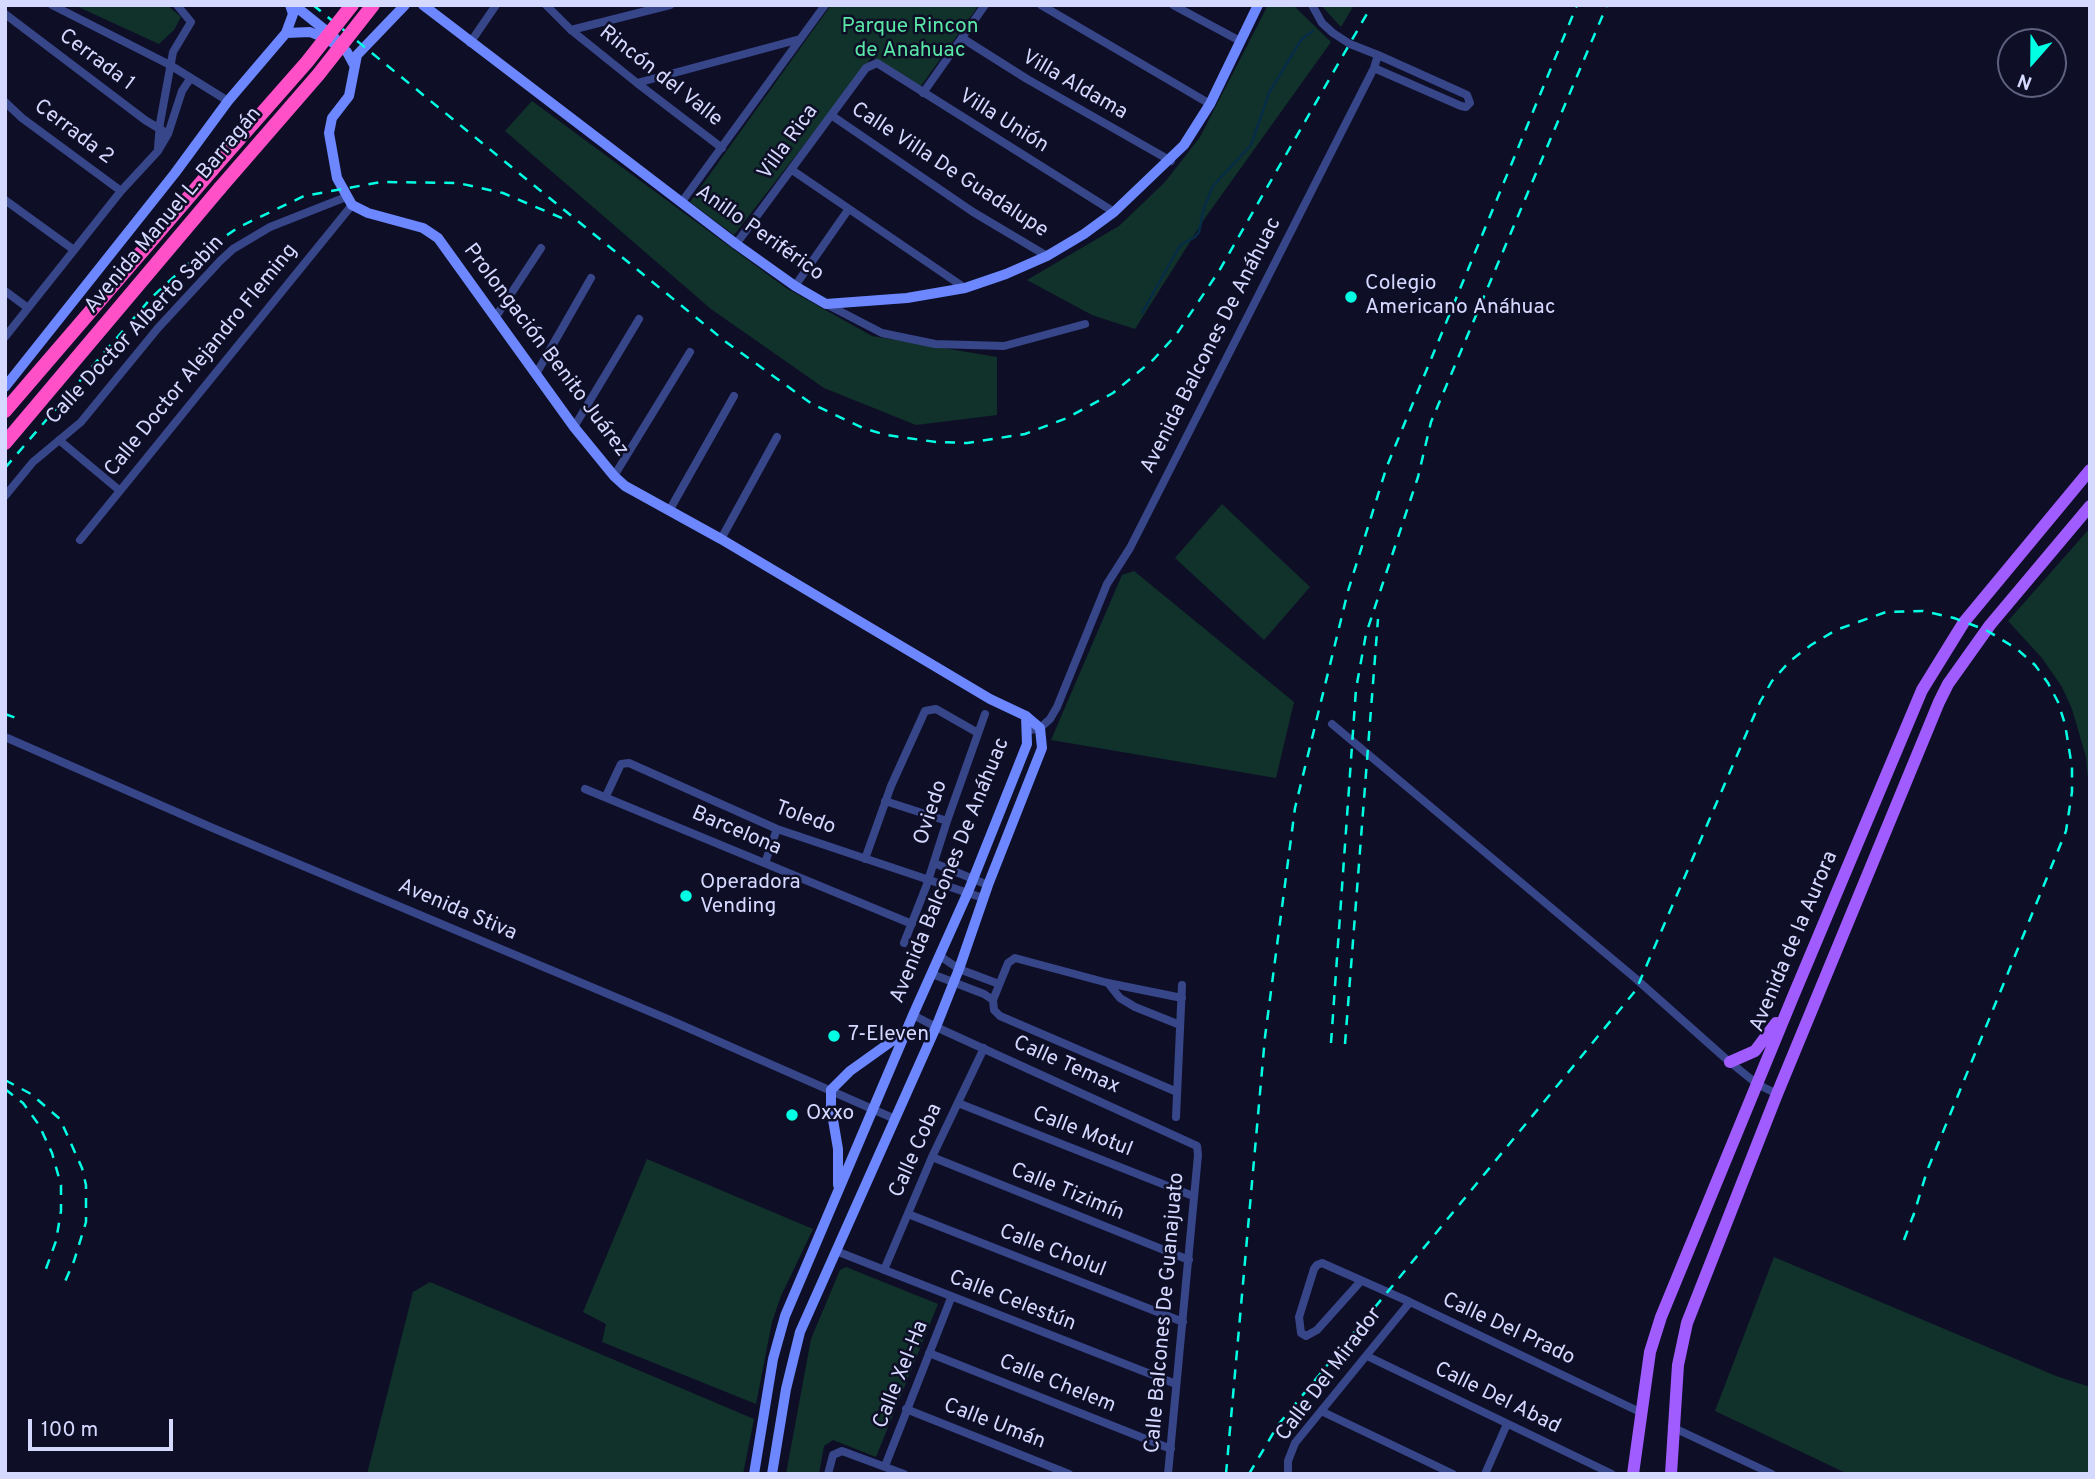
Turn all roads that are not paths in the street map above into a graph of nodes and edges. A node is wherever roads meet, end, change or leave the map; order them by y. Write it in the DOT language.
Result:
graph roads {
  1 [pos="52,5"];
  2 [pos="177,5"];
  3 [pos="292,5"];
  4 [pos="343,5"];
  5 [pos="352,5"];
  6 [pos="373,5"];
  7 [pos="389,5"];
  8 [pos="400,5"];
  9 [pos="405,5"];
  10 [pos="423,5"];
  11 [pos="496,5"];
  12 [pos="546,5"];
  13 [pos="670,5"];
  14 [pos="825,5"];
  15 [pos="985,5"];
  16 [pos="1041,5"];
  17 [pos="1173,5"];
  18 [pos="1258,5"];
  19 [pos="1312,5"];
  20 [pos="5,14"];
  21 [pos="571,30"];
  22 [pos="378,32"];
  23 [pos="286,33"];
  24 [pos="962,38"];
  25 [pos="800,39"];
  26 [pos="1240,41"];
  27 [pos="470,43"];
  28 [pos="1378,55"];
  29 [pos="355,60"];
  30 [pos="873,63"];
  31 [pos="1397,63"];
  32 [pos="170,65"];
  33 [pos="1374,68"];
  34 [pos="1393,75"];
  35 [pos="1431,78"];
  36 [pos="190,79"];
  37 [pos="637,83"];
  38 [pos="1425,90"];
  39 [pos="923,93"];
  40 [pos="228,101"];
  41 [pos="5,102"];
  42 [pos="1210,104"];
  43 [pos="831,115"];
  44 [pos="163,132"];
  45 [pos="722,148"];
  46 [pos="1171,160"];
  47 [pos="792,170"];
  48 [pos="121,191"];
  49 [pos="5,200"];
  50 [pos="349,201"];
  51 [pos="681,203"];
  52 [pos="848,210"];
  53 [pos="1114,212"];
  54 [pos="736,244"];
  55 [pos="541,248"];
  56 [pos="74,250"];
  57 [pos="1047,256"];
  58 [pos="591,278"];
  59 [pos="795,286"];
  60 [pos="965,288"];
  61 [pos="5,291"];
  62 [pos="826,304"];
  63 [pos="29,308"];
  64 [pos="495,318"];
  65 [pos="639,319"];
  66 [pos="1085,324"];
  67 [pos="5,337"];
  68 [pos="690,352"];
  69 [pos="536,374"];
  70 [pos="5,387"];
  71 [pos="734,396"];
  72 [pos="5,411"];
  73 [pos="574,428"];
  74 [pos="777,437"];
  75 [pos="59,440"];
  76 [pos="5,443"];
  77 [pos="2090,470"];
  78 [pos="614,476"];
  79 [pos="119,490"];
  80 [pos="5,496"];
  81 [pos="2090,506"];
  82 [pos="668,511"];
  83 [pos="721,539"];
  84 [pos="80,540"];
  85 [pos="985,714"];
  86 [pos="1026,716"];
  87 [pos="1332,724"];
  88 [pos="1040,728"];
  89 [pos="1026,731"];
  90 [pos="978,733"];
  91 [pos="5,737"];
  92 [pos="585,789"];
  93 [pos="606,796"];
  94 [pos="885,801"];
  95 [pos="947,821"];
  96 [pos="777,829"];
  97 [pos="865,859"];
  98 [pos="765,863"];
  99 [pos="934,863"];
  100 [pos="974,876"];
  101 [pos="929,878"];
  102 [pos="990,881"];
  103 [pos="967,895"];
  104 [pos="982,902"];
  105 [pos="912,924"];
  106 [pos="904,943"];
  107 [pos="940,956"];
  108 [pos="959,969"];
  109 [pos="932,974"];
  110 [pos="954,982"];
  111 [pos="1108,982"];
  112 [pos="999,984"];
  113 [pos="1182,985"];
  114 [pos="1182,998"];
  115 [pos="1792,999"];
  116 [pos="993,1000"];
  117 [pos="913,1014"];
  118 [pos="1180,1025"];
  119 [pos="936,1027"];
  120 [pos="907,1030"];
  121 [pos="984,1048"];
  122 [pos="1730,1062"];
  123 [pos="1757,1084"];
  124 [pos="831,1090"];
  125 [pos="1177,1092"];
  126 [pos="1777,1094"];
  127 [pos="958,1103"];
  128 [pos="874,1109"];
  129 [pos="1175,1117"];
  130 [pos="895,1119"];
  131 [pos="1198,1155"];
  132 [pos="932,1157"];
  133 [pos="837,1194"];
  134 [pos="1193,1196"];
  135 [pos="829,1212"];
  136 [pos="908,1214"];
  137 [pos="836,1251"];
  138 [pos="1189,1261"];
  139 [pos="884,1270"];
  140 [pos="1360,1282"];
  141 [pos="951,1298"];
  142 [pos="1410,1302"];
  143 [pos="1183,1322"];
  144 [pos="929,1353"];
  145 [pos="1367,1356"];
  146 [pos="1176,1384"];
  147 [pos="906,1409"];
  148 [pos="1321,1411"];
  149 [pos="1640,1412"];
  150 [pos="1507,1424"];
  151 [pos="1672,1427"];
  152 [pos="1171,1449"];
  153 [pos="885,1466"];
  154 [pos="1290,1473"];
  155 [pos="754,1474"];
  156 [pos="772,1474"];
  157 [pos="828,1474"];
  158 [pos="904,1474"];
  159 [pos="1069,1474"];
  160 [pos="1168,1474"];
  161 [pos="1453,1474"];
  162 [pos="1485,1474"];
  163 [pos="1612,1474"];
  164 [pos="1633,1474"];
  165 [pos="1671,1474"];
  166 [pos="1772,1474"];
  1 -- 32 [label="street"];
  2 -- 32 [label="street"];
  3 -- 23 [label="street"];
  3 -- 29 [label="street"];
  4 -- 22 [label="street"];
  5 -- 72 [label="highway, Avenida Manuel L. Barragán, bridge"];
  6 -- 76 [label="highway, Avenida Manuel L. Barragán, bridge"];
  7 -- 8 [label="street"];
  9 -- 22 [label="street"];
  10 -- 27 [label="street, Anillo Periférico"];
  11 -- 27 [label="street"];
  12 -- 21 [label="street, Rincón del Valle"];
  13 -- 21 [label="street"];
  14 -- 25 [label="street"];
  15 -- 24 [label="street"];
  16 -- 42 [label="street"];
  17 -- 26 [label="street"];
  18 -- 26 [label="street, Anillo Periférico"];
  19 -- 28 [label="street"];
  20 -- 44 [label="street, Cerrada 1"];
  21 -- 37 [label="street, Rincón del Valle"];
  22 -- 29 [label="street"];
  23 -- 29 [label="street"];
  23 -- 40 [label="street"];
  24 -- 39 [label="street"];
  24 -- 46 [label="street, Villa Aldama"];
  25 -- 37 [label="street"];
  25 -- 45 [label="street"];
  26 -- 42 [label="street, Anillo Periférico"];
  27 -- 51 [label="street, Anillo Periférico"];
  28 -- 31 [label="street"];
  28 -- 33 [label="street, Avenida Balcones De Anáhuac"];
  29 -- 50 [label="street"];
  30 -- 39 [label="street, Villa Unión"];
  30 -- 43 [label="street, Villa Rica"];
  31 -- 34 [label="street"];
  31 -- 35 [label="street"];
  32 -- 36 [label="street"];
  32 -- 44 [label="street"];
  33 -- 34 [label="street"];
  33 -- 88 [label="street, Avenida Balcones De Anáhuac"];
  34 -- 38 [label="street"];
  35 -- 38 [label="street"];
  35 -- 38 [label="street"];
  36 -- 40 [label="street"];
  36 -- 44 [label="street"];
  37 -- 45 [label="street, Rincón del Valle"];
  39 -- 53 [label="street, Villa Unión"];
  40 -- 70 [label="street"];
  41 -- 48 [label="street, Cerrada 2"];
  42 -- 46 [label="street, Anillo Periférico"];
  43 -- 47 [label="street, Villa Rica"];
  43 -- 57 [label="street, Calle Villa De Guadalupe"];
  44 -- 48 [label="street"];
  45 -- 51 [label="street"];
  46 -- 53 [label="street, Anillo Periférico"];
  47 -- 52 [label="street"];
  47 -- 54 [label="street, Villa Rica"];
  48 -- 56 [label="street"];
  49 -- 56 [label="street"];
  50 -- 64 [label="street, Prolongación Benito Juárez"];
  50 -- 75 [label="street, Calle Doctor Alberto Sabin"];
  50 -- 79 [label="street, Calle Doctor Alejandro Fleming"];
  51 -- 54 [label="street, Anillo Periférico"];
  52 -- 59 [label="street"];
  52 -- 60 [label="street"];
  53 -- 57 [label="street, Anillo Periférico"];
  54 -- 59 [label="street, Anillo Periférico"];
  55 -- 64 [label="street"];
  56 -- 63 [label="street"];
  57 -- 60 [label="street, Anillo Periférico"];
  58 -- 69 [label="street"];
  59 -- 62 [label="street, Anillo Periférico"];
  60 -- 62 [label="street, Anillo Periférico"];
  61 -- 63 [label="street"];
  62 -- 66 [label="street"];
  63 -- 67 [label="street"];
  64 -- 69 [label="street, Prolongación Benito Juárez"];
  65 -- 73 [label="street"];
  68 -- 78 [label="street"];
  69 -- 73 [label="street, Prolongación Benito Juárez"];
  71 -- 82 [label="street"];
  73 -- 78 [label="street, Prolongación Benito Juárez"];
  74 -- 83 [label="street"];
  75 -- 79 [label="street"];
  75 -- 80 [label="street, Calle Doctor Alberto Sabin"];
  77 -- 115 [label="main road, Avenida de la Aurora"];
  78 -- 82 [label="street, Prolongación Benito Juárez"];
  79 -- 84 [label="street, Calle Doctor Alejandro Fleming"];
  81 -- 126 [label="main road, Avenida de la Aurora"];
  82 -- 83 [label="street, Prolongación Benito Juárez"];
  83 -- 86 [label="street, Prolongación Benito Juárez"];
  85 -- 90 [label="street, Oviedo"];
  86 -- 88 [label="street, Prolongación Benito Juárez"];
  86 -- 89 [label="street"];
  87 -- 122 [label="street"];
  88 -- 89 [label="street, Avenida Balcones De Anáhuac"];
  88 -- 102 [label="street, Avenida Balcones De Anáhuac"];
  89 -- 100 [label="street, Avenida Balcones De Anáhuac"];
  90 -- 94 [label="street"];
  90 -- 95 [label="street, Oviedo"];
  91 -- 124 [label="street, Avenida Stiva"];
  92 -- 93 [label="street, Barcelona"];
  93 -- 96 [label="street, Toledo"];
  93 -- 98 [label="street, Barcelona"];
  94 -- 95 [label="street"];
  94 -- 97 [label="street"];
  95 -- 99 [label="street, Oviedo"];
  96 -- 97 [label="street, Toledo"];
  96 -- 98 [label="street"];
  97 -- 101 [label="street, Toledo"];
  98 -- 105 [label="street, Barcelona"];
  99 -- 100 [label="street"];
  99 -- 101 [label="street, Oviedo"];
  100 -- 102 [label="street"];
  100 -- 103 [label="street, Avenida Balcones De Anáhuac"];
  101 -- 103 [label="street, Toledo"];
  101 -- 105 [label="street, Oviedo"];
  102 -- 104 [label="street, Avenida Balcones De Anáhuac"];
  103 -- 104 [label="street"];
  103 -- 107 [label="street, Avenida Balcones De Anáhuac"];
  104 -- 108 [label="street, Avenida Balcones De Anáhuac"];
  105 -- 106 [label="street, Oviedo"];
  107 -- 108 [label="street"];
  107 -- 109 [label="street, Avenida Balcones De Anáhuac"];
  108 -- 110 [label="street, Avenida Balcones De Anáhuac"];
  108 -- 112 [label="street"];
  109 -- 110 [label="street"];
  109 -- 117 [label="street, Avenida Balcones De Anáhuac"];
  110 -- 116 [label="street"];
  110 -- 119 [label="street, Avenida Balcones De Anáhuac"];
  111 -- 112 [label="street"];
  111 -- 114 [label="street"];
  111 -- 118 [label="street"];
  112 -- 116 [label="street"];
  113 -- 114 [label="street"];
  114 -- 118 [label="street"];
  115 -- 122 [label="main road"];
  115 -- 123 [label="main road, Avenida de la Aurora"];
  116 -- 125 [label="street"];
  117 -- 119 [label="street, Calle Temax"];
  117 -- 120 [label="street, Avenida Balcones De Anáhuac"];
  118 -- 125 [label="street"];
  119 -- 121 [label="street, Calle Temax"];
  119 -- 130 [label="street, Avenida Balcones De Anáhuac"];
  120 -- 124 [label="street"];
  120 -- 128 [label="street, Avenida Balcones De Anáhuac"];
  121 -- 127 [label="street, Calle Coba"];
  121 -- 131 [label="street, Calle Temax"];
  122 -- 123 [label="street"];
  123 -- 126 [label="street"];
  123 -- 149 [label="main road, Avenida de la Aurora"];
  124 -- 128 [label="street, Avenida Stiva"];
  124 -- 133 [label="street"];
  125 -- 129 [label="street"];
  126 -- 151 [label="main road, Avenida de la Aurora"];
  127 -- 132 [label="street, Calle Coba"];
  127 -- 134 [label="street, Calle Motul"];
  128 -- 130 [label="street, Avenida Stiva"];
  128 -- 133 [label="street, Avenida Balcones De Anáhuac"];
  130 -- 137 [label="street, Avenida Balcones De Anáhuac"];
  131 -- 134 [label="street, Calle Balcones De Guanajuato"];
  132 -- 136 [label="street, Calle Coba"];
  132 -- 138 [label="street, Calle Tizimín"];
  133 -- 135 [label="street, Avenida Balcones De Anáhuac"];
  134 -- 138 [label="street, Calle Balcones De Guanajuato"];
  135 -- 137 [label="street"];
  135 -- 155 [label="street, Avenida Balcones De Anáhuac"];
  136 -- 139 [label="street, Calle Coba"];
  136 -- 143 [label="street, Calle Cholul"];
  137 -- 139 [label="street, Calle Celestún"];
  137 -- 156 [label="street, Avenida Balcones De Anáhuac"];
  138 -- 143 [label="street, Calle Balcones De Guanajuato"];
  139 -- 141 [label="street, Calle Celestún"];
  140 -- 140 [label="street, Calle Del Prado"];
  140 -- 142 [label="street, Calle Del Prado"];
  141 -- 144 [label="street, Calle Xel-Ha"];
  141 -- 146 [label="street, Calle Celestún"];
  142 -- 145 [label="street, Calle Del Mirador"];
  142 -- 149 [label="street, Calle Del Prado"];
  143 -- 146 [label="street, Calle Balcones De Guanajuato"];
  144 -- 147 [label="street, Calle Xel-Ha"];
  144 -- 152 [label="street, Calle Chelem"];
  145 -- 148 [label="street, Calle Del Mirador"];
  145 -- 150 [label="street, Calle Del Abad"];
  146 -- 152 [label="street, Calle Balcones De Guanajuato"];
  147 -- 153 [label="street, Calle Xel-Ha"];
  147 -- 159 [label="street, Calle Umán"];
  148 -- 154 [label="street, Calle Del Mirador"];
  148 -- 161 [label="street"];
  149 -- 164 [label="main road, Avenida de la Aurora"];
  150 -- 162 [label="street"];
  150 -- 163 [label="street, Calle Del Abad"];
  151 -- 165 [label="main road, Avenida de la Aurora"];
  151 -- 166 [label="street"];
  152 -- 160 [label="street, Calle Balcones De Guanajuato"];
  153 -- 157 [label="street"];
  153 -- 158 [label="street"];
}
